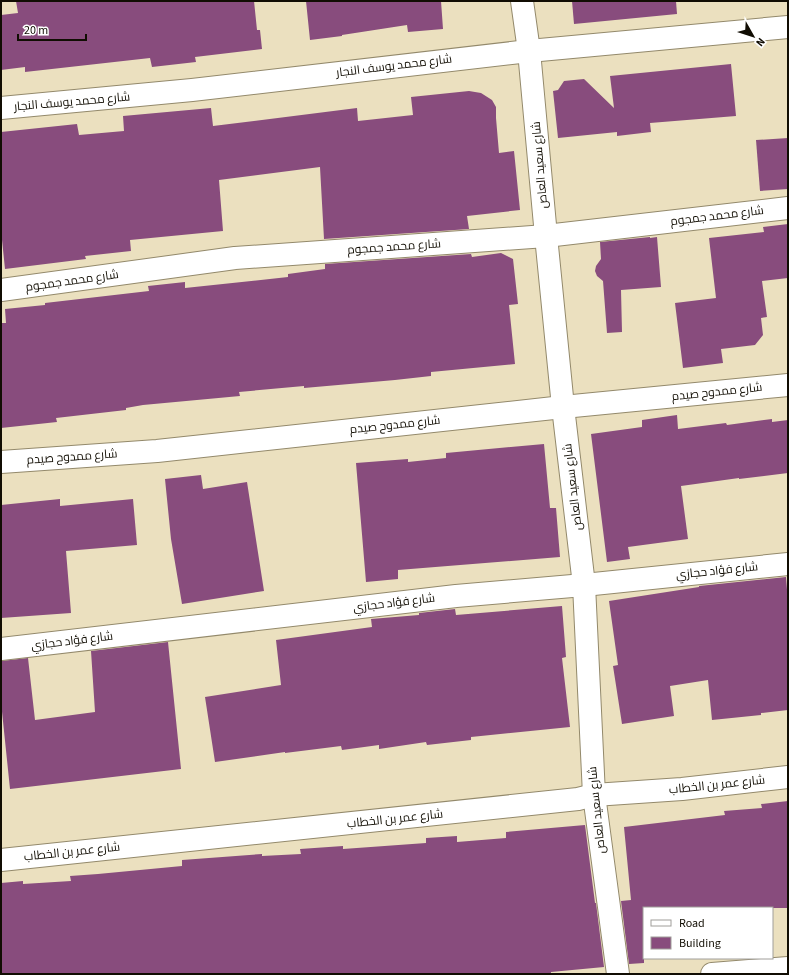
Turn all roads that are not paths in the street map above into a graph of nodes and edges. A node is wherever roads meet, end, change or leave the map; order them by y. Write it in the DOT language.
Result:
graph roads {
  1 [pos="522,1"];
  2 [pos="788,27"];
  3 [pos="529,51"];
  4 [pos="1,108"];
  5 [pos="788,208"];
  6 [pos="546,236"];
  7 [pos="1,290"];
  8 [pos="788,385"];
  9 [pos="563,407"];
  10 [pos="1,462"];
  11 [pos="788,564"];
  12 [pos="584,585"];
  13 [pos="1,649"];
  14 [pos="788,777"];
  15 [pos="594,795"];
  16 [pos="1,860"];
  17 [pos="788,968"];
  18 [pos="618,974"];
  19 [pos="712,974"];
  1 -- 3 [label="street, شارع سعيد العاص"];
  2 -- 3 [label="street, شارع محمد يوسف النجار"];
  3 -- 4 [label="street, شارع محمد يوسف النجار"];
  3 -- 6 [label="street, شارع سعيد العاص"];
  5 -- 6 [label="street, شارع محمد جمجوم"];
  6 -- 7 [label="street, شارع محمد جمجوم"];
  6 -- 9 [label="street, شارع سعيد العاص"];
  8 -- 9 [label="street, شارع ممدوح صيدم"];
  9 -- 10 [label="street, شارع ممدوح صيدم"];
  9 -- 12 [label="street, شارع سعيد العاص"];
  11 -- 12 [label="street, شارع فؤاد حجازي"];
  12 -- 13 [label="street, شارع فؤاد حجازي"];
  12 -- 15 [label="street, شارع سعيد العاص"];
  14 -- 15 [label="street, شارع عمر بن الخطاب"];
  15 -- 16 [label="street, شارع عمر بن الخطاب"];
  15 -- 18 [label="street, شارع سعيد العاص"];
  17 -- 19 [label="street"];
}
